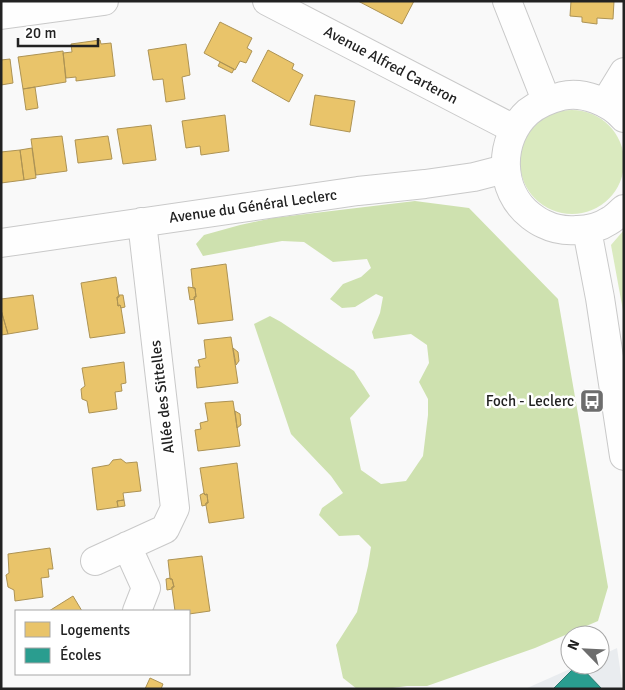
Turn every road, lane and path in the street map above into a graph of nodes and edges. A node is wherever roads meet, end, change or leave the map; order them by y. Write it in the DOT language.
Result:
graph roads {
  1 [pos="104,1"];
  2 [pos="268,1"];
  3 [pos="508,1"];
  4 [pos="1,15"];
  5 [pos="624,72"];
  6 [pos="546,100"];
  7 [pos="614,110"];
  8 [pos="514,129"];
  9 [pos="505,169"];
  10 [pos="624,208"];
  11 [pos="142,222"];
  12 [pos="587,230"];
  13 [pos="1,243"];
  14 [pos="624,456"];
  15 [pos="127,546"];
  16 [pos="94,561"];
  17 [pos="137,610"];
  1 -- 4 [label="street"];
  2 -- 8 [label="street, Avenue Alfred Carteron"];
  3 -- 6 [label="street"];
  5 -- 7 [label="street"];
  6 -- 7 [label="street"];
  6 -- 8 [label="street"];
  8 -- 9 [label="street"];
  9 -- 11 [label="street, Avenue du Général Leclerc"];
  9 -- 12 [label="street"];
  10 -- 12 [label="street"];
  11 -- 13 [label="street, Avenue du Général Leclerc"];
  11 -- 15 [label="street, Allée des Sittelles"];
  12 -- 14 [label="street"];
  15 -- 16 [label="street, Allée des Sittelles"];
  15 -- 17 [label="street"];
}
